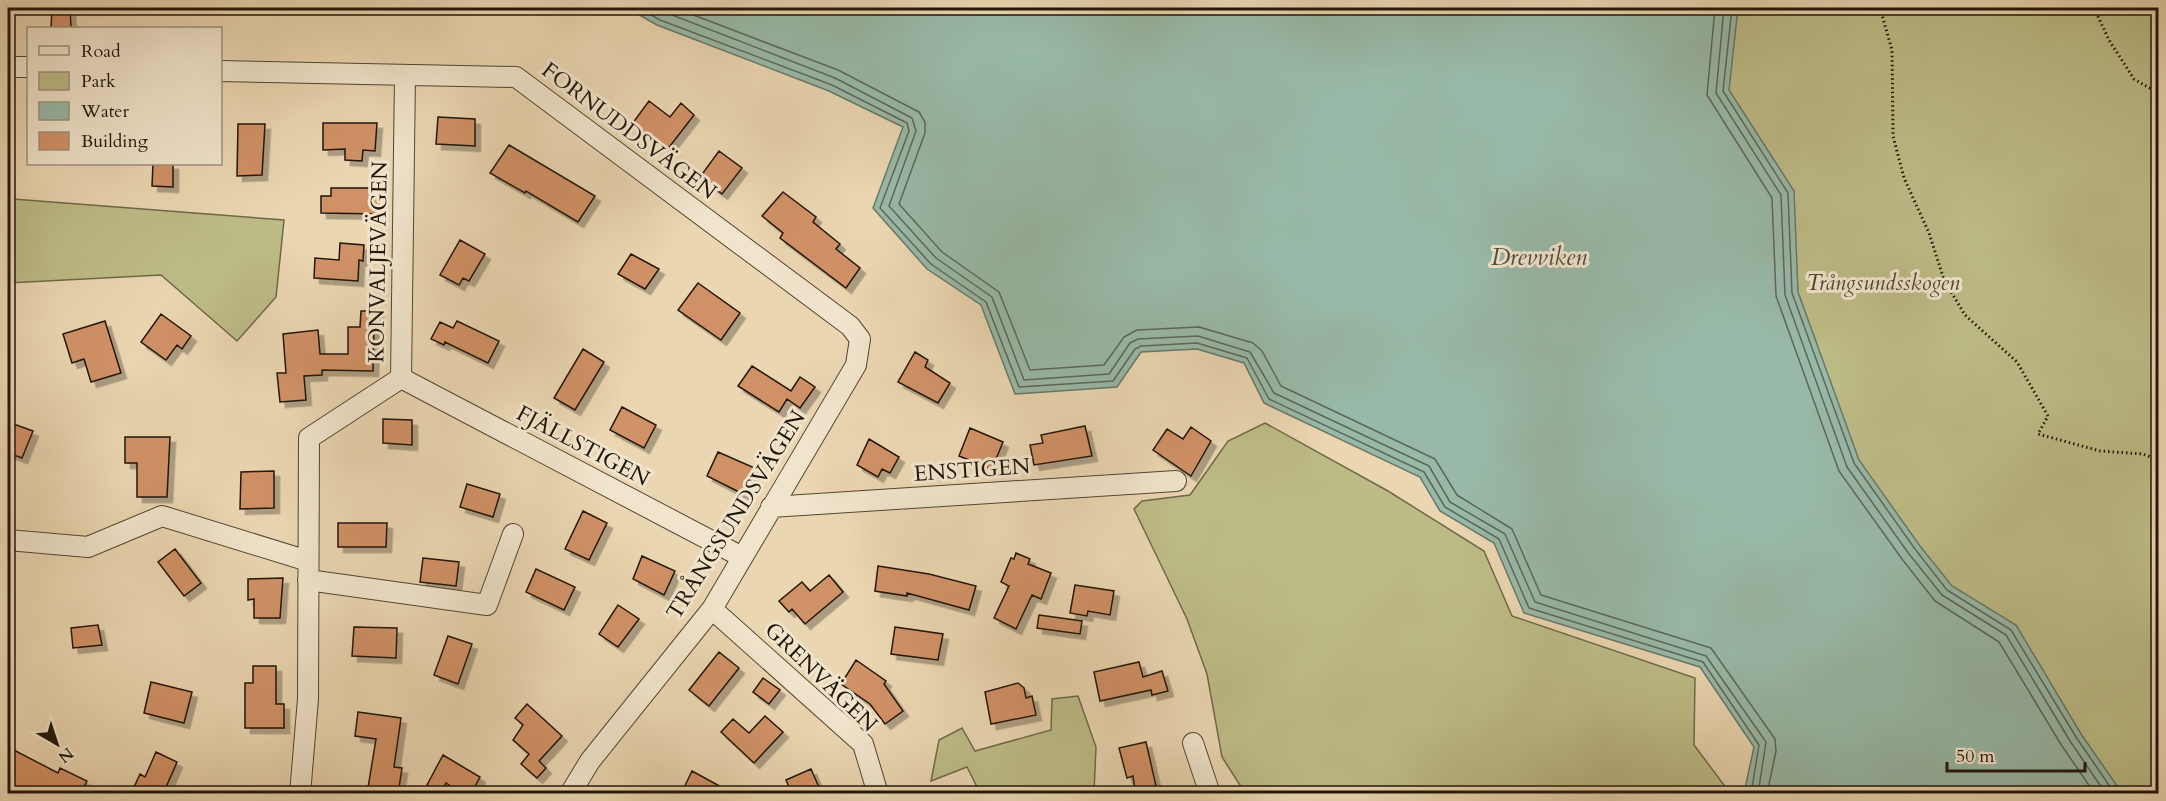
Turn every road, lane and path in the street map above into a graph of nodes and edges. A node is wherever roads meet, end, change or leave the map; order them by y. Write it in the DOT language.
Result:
graph roads {
  1 [pos="1880,8"];
  2 [pos="2094,8"];
  3 [pos="8,67"];
  4 [pos="27,67"];
  5 [pos="222,71"];
  6 [pos="405,75"];
  7 [pos="2158,93"];
  8 [pos="860,339"];
  9 [pos="401,378"];
  10 [pos="2158,460"];
  11 [pos="1176,481"];
  12 [pos="771,507"];
  13 [pos="513,534"];
  14 [pos="8,540"];
  15 [pos="742,557"];
  16 [pos="308,571"];
  17 [pos="712,609"];
  18 [pos="1193,743"];
  19 [pos="300,794"];
  20 [pos="570,794"];
  21 [pos="878,794"];
  22 [pos="1210,794"];
  1 -- 10 [label="path"];
  2 -- 7 [label="path"];
  3 -- 4 [label="street"];
  5 -- 6 [label="street, FORNUDDSVÄGEN"];
  6 -- 8 [label="street, FORNUDDSVÄGEN"];
  6 -- 9 [label="street, KONVALJEVÄGEN"];
  8 -- 12 [label="street, TRÅNGSUNDSVÄGEN"];
  9 -- 15 [label="street, FJÄLLSTIGEN"];
  9 -- 16 [label="street, KONVALJEVÄGEN"];
  11 -- 12 [label="street, ENSTIGEN"];
  12 -- 15 [label="street, TRÅNGSUNDSVÄGEN"];
  13 -- 16 [label="street"];
  14 -- 16 [label="street"];
  15 -- 17 [label="street, TRÅNGSUNDSVÄGEN"];
  16 -- 19 [label="street, KONVALJEVÄGEN"];
  17 -- 20 [label="street, TRÅNGSUNDSVÄGEN"];
  17 -- 21 [label="street, GRENVÄGEN"];
  18 -- 22 [label="street"];
}
